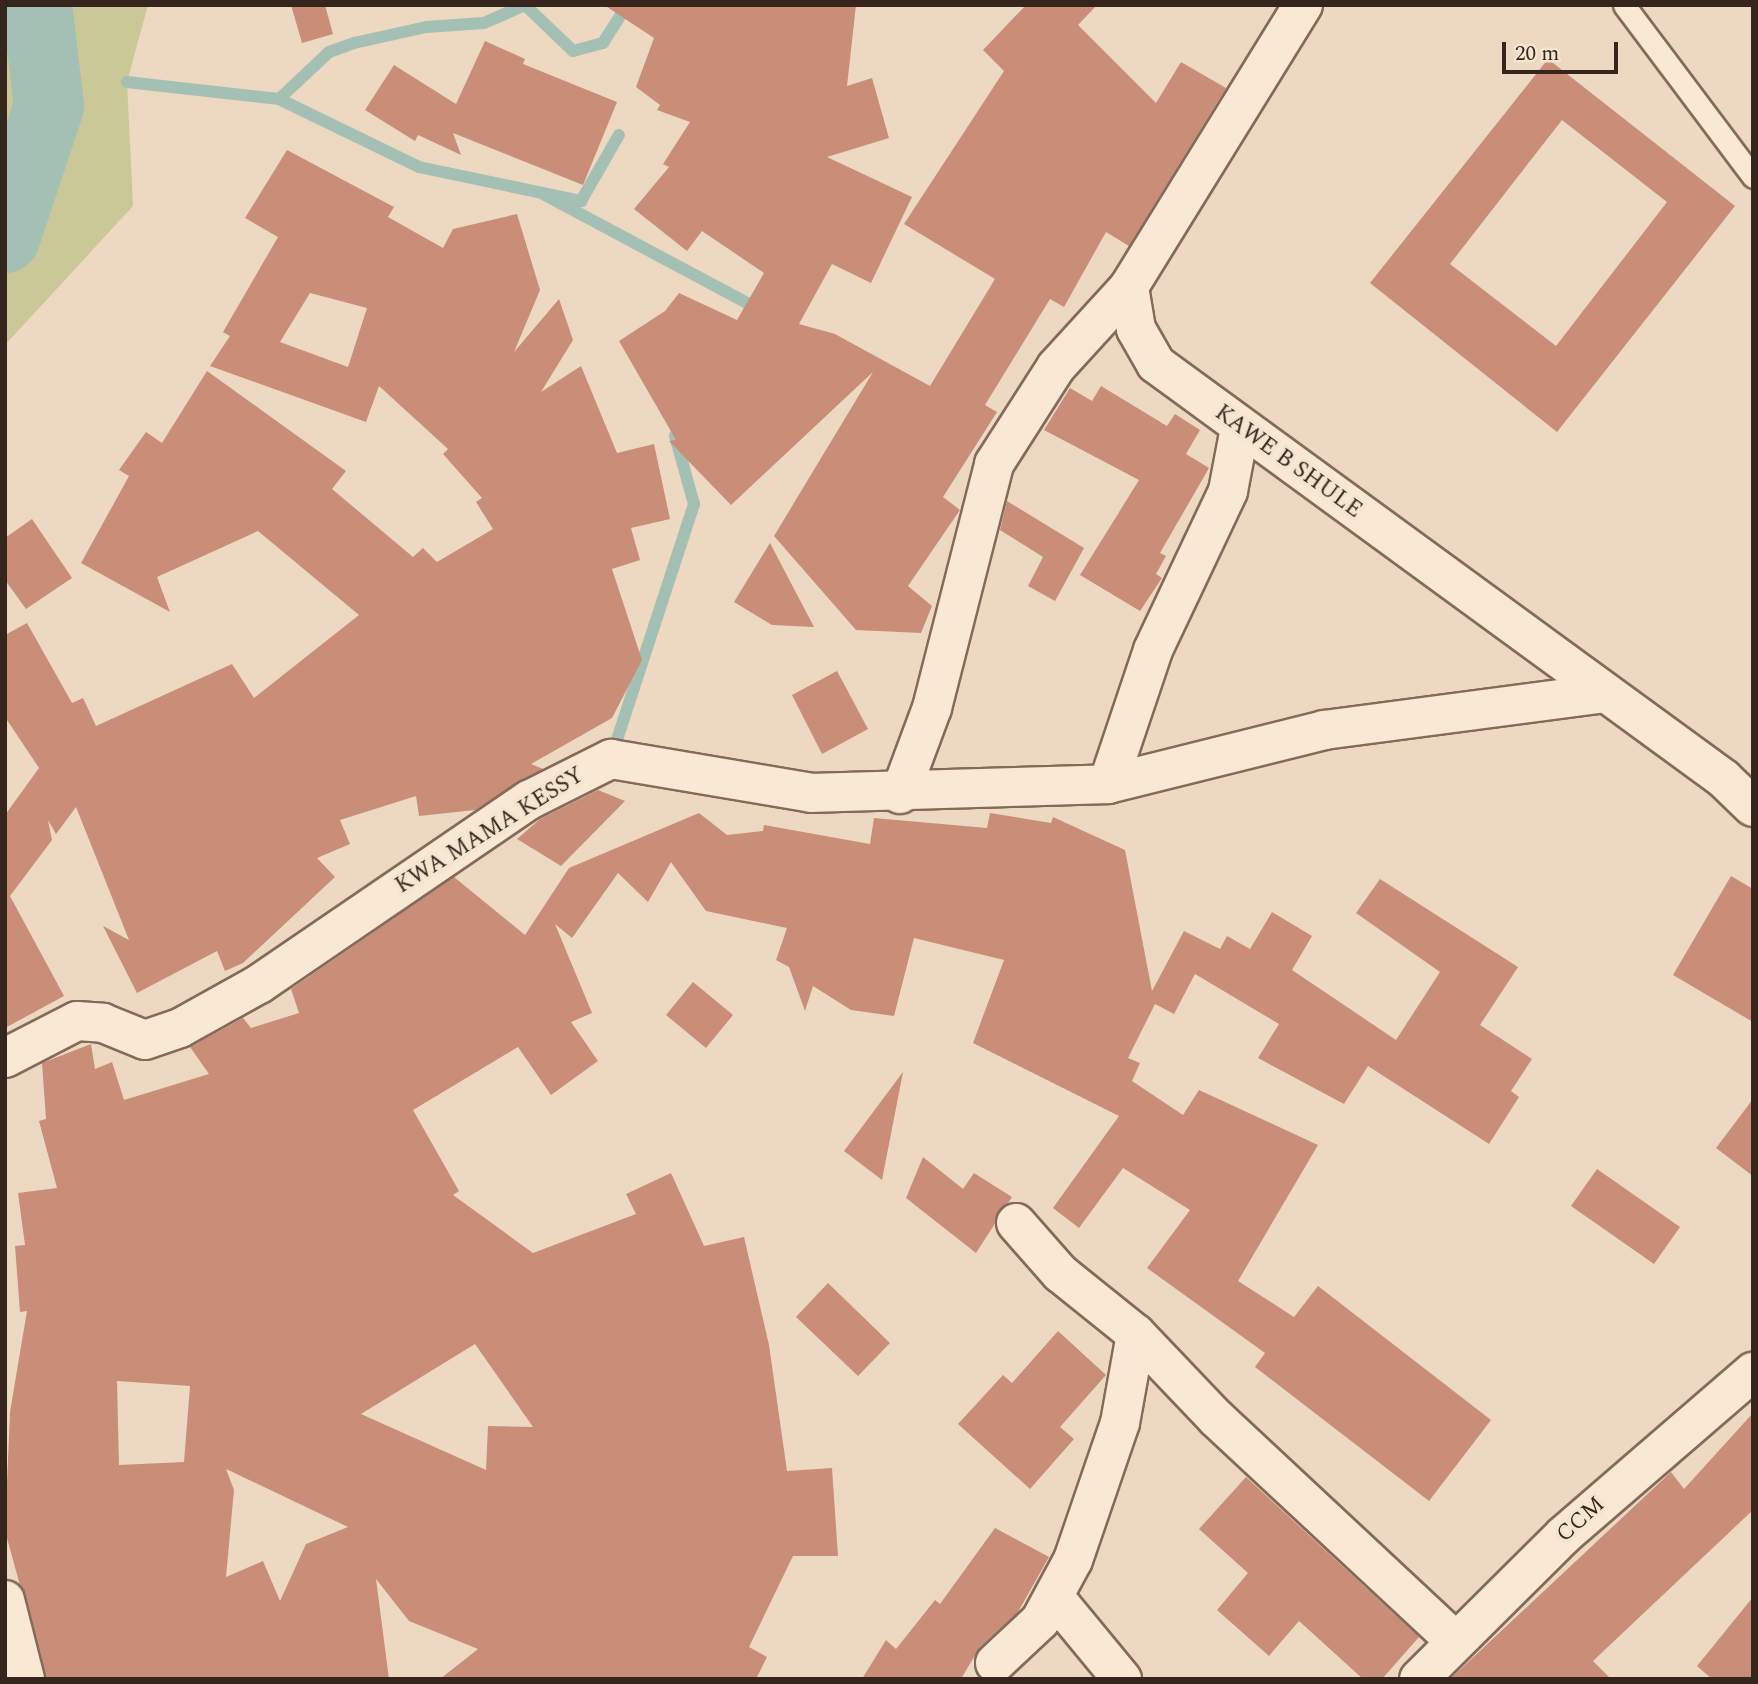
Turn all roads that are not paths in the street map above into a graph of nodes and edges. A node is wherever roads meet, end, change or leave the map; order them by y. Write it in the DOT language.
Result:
graph roads {
  1 [pos="1303,5"];
  2 [pos="1624,5"];
  3 [pos="1753,177"];
  4 [pos="1129,287"];
  5 [pos="1240,428"];
  6 [pos="1605,693"];
  7 [pos="1108,784"];
  8 [pos="900,794"];
  9 [pos="1753,807"];
  10 [pos="5,1058"];
  11 [pos="1016,1223"];
  12 [pos="1136,1334"];
  13 [pos="1753,1372"];
  14 [pos="5,1600"];
  15 [pos="1056,1600"];
  16 [pos="1454,1640"];
  17 [pos="995,1663"];
  18 [pos="24,1679"];
  19 [pos="1122,1679"];
  20 [pos="1419,1679"];
  1 -- 4 [label="street"];
  2 -- 3 [label="lane"];
  4 -- 5 [label="street, KAWE B SHULE"];
  4 -- 8 [label="street"];
  5 -- 6 [label="street, KAWE B SHULE"];
  5 -- 7 [label="street"];
  6 -- 7 [label="street, KWA MAMA KESSY"];
  6 -- 9 [label="street, KAWE B SHULE"];
  7 -- 8 [label="street, KWA MAMA KESSY"];
  8 -- 10 [label="street, KWA MAMA KESSY"];
  11 -- 12 [label="street"];
  12 -- 15 [label="street"];
  12 -- 16 [label="street"];
  13 -- 16 [label="street, CCM"];
  14 -- 18 [label="street"];
  15 -- 17 [label="street"];
  15 -- 19 [label="street"];
  16 -- 20 [label="street, CCM"];
}
